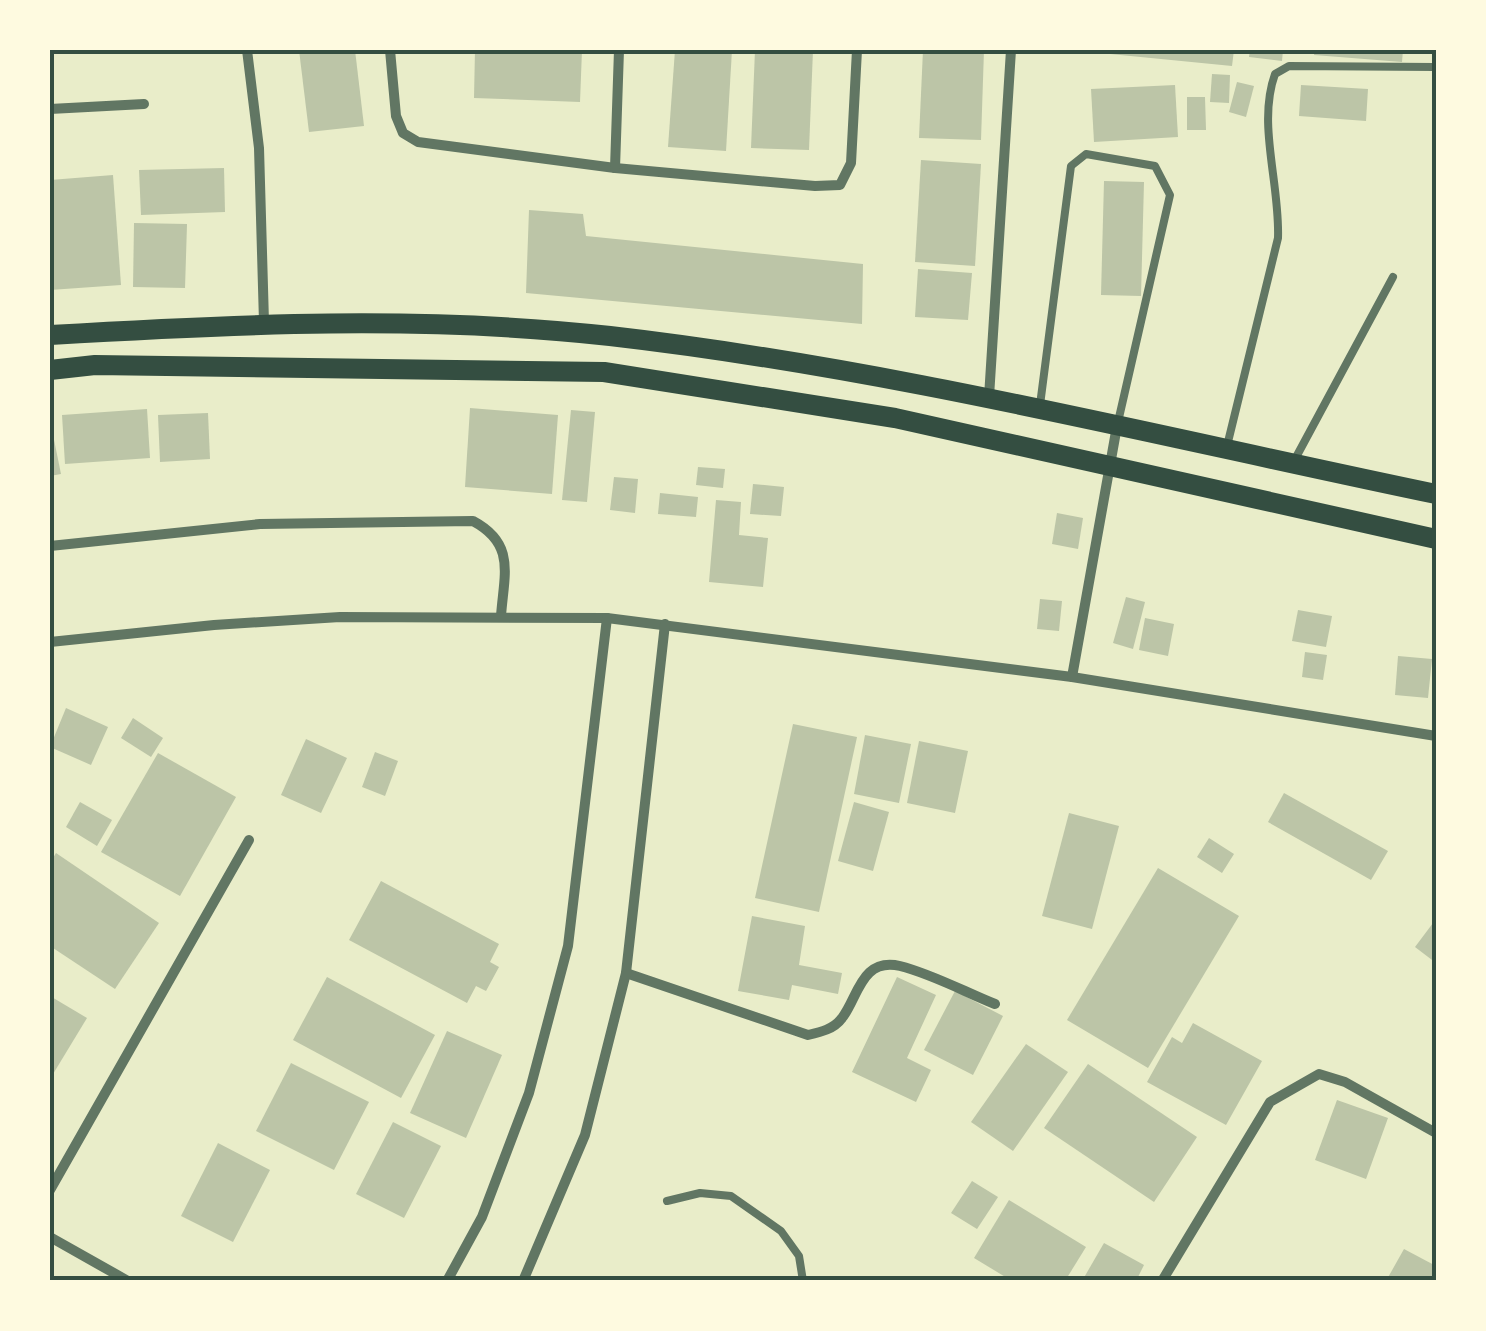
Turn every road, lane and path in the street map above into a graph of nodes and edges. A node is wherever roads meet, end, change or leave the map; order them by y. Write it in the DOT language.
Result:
graph roads {
  1 [pos="247,50"];
  2 [pos="390,50"];
  3 [pos="619,50"];
  4 [pos="857,50"];
  5 [pos="1011,50"];
  6 [pos="1434,67"];
  7 [pos="144,104"];
  8 [pos="50,109"];
  9 [pos="615,168"];
  10 [pos="1393,277"];
  11 [pos="264,322"];
  12 [pos="50,336"];
  13 [pos="606,336"];
  14 [pos="50,370"];
  15 [pos="604,372"];
  16 [pos="989,397"];
  17 [pos="1039,409"];
  18 [pos="1118,426"];
  19 [pos="1226,450"];
  20 [pos="1111,464"];
  21 [pos="1292,464"];
  22 [pos="1436,494"];
  23 [pos="1436,539"];
  24 [pos="50,546"];
  25 [pos="502,616"];
  26 [pos="607,618"];
  27 [pos="665,624"];
  28 [pos="50,642"];
  29 [pos="1072,677"];
  30 [pos="1436,736"];
  31 [pos="249,840"];
  32 [pos="626,973"];
  33 [pos="995,1004"];
  34 [pos="1436,1133"];
  35 [pos="50,1190"];
  36 [pos="667,1202"];
  37 [pos="50,1237"];
  38 [pos="128,1281"];
  39 [pos="447,1281"];
  40 [pos="523,1281"];
  41 [pos="803,1281"];
  42 [pos="1162,1281"];
  1 -- 11 [label="street"];
  2 -- 9 [label="street"];
  3 -- 9 [label="street"];
  4 -- 9 [label="street"];
  5 -- 16 [label="street"];
  6 -- 19 [label="lane"];
  7 -- 8 [label="street"];
  10 -- 21 [label="lane"];
  11 -- 12 [label="main road"];
  11 -- 13 [label="main road"];
  13 -- 15 [label="main road"];
  13 -- 16 [label="main road"];
  14 -- 15 [label="main road"];
  15 -- 20 [label="main road"];
  16 -- 17 [label="main road"];
  17 -- 18 [label="main road"];
  17 -- 18 [label="lane"];
  18 -- 19 [label="main road"];
  18 -- 20 [label="street"];
  19 -- 21 [label="main road"];
  20 -- 23 [label="main road"];
  20 -- 29 [label="street"];
  21 -- 22 [label="main road"];
  24 -- 25 [label="street"];
  25 -- 26 [label="street"];
  25 -- 28 [label="street"];
  26 -- 27 [label="street"];
  26 -- 39 [label="street"];
  27 -- 29 [label="street"];
  27 -- 32 [label="street"];
  29 -- 30 [label="street"];
  31 -- 35 [label="street"];
  32 -- 33 [label="street"];
  32 -- 40 [label="street"];
  34 -- 42 [label="street"];
  36 -- 41 [label="lane"];
  37 -- 38 [label="street"];
}
